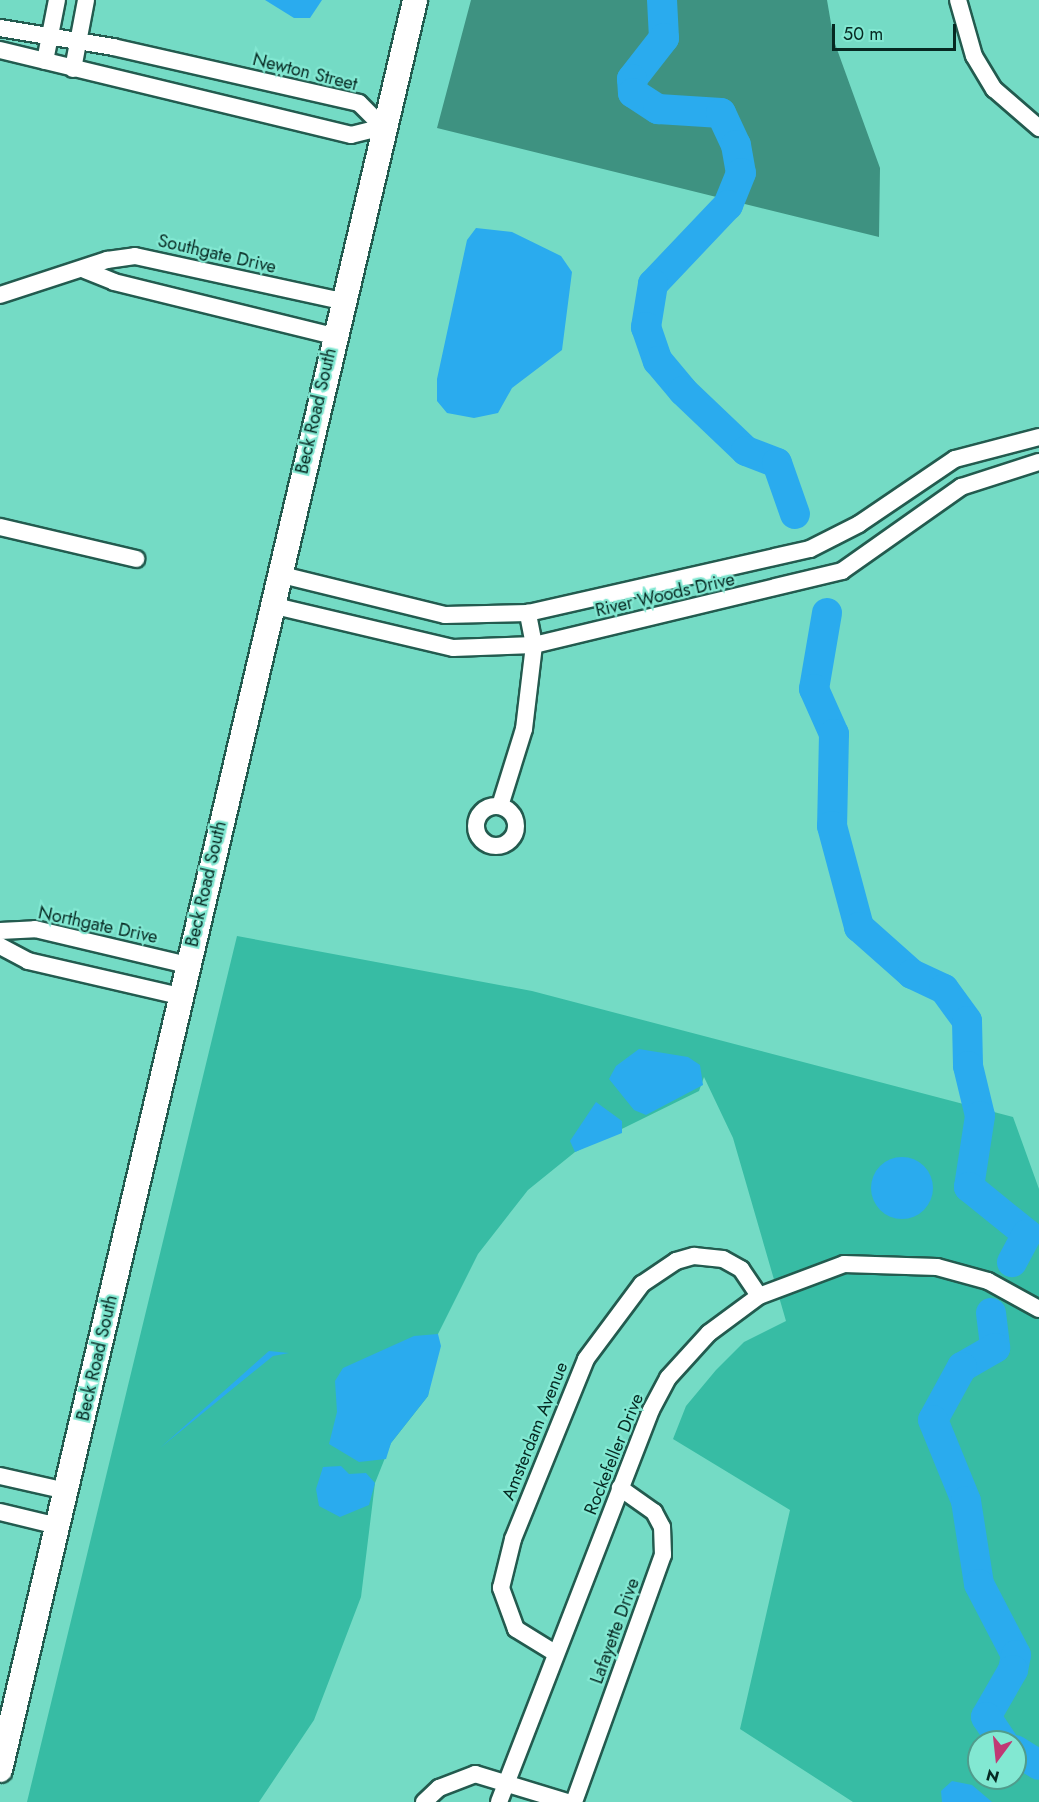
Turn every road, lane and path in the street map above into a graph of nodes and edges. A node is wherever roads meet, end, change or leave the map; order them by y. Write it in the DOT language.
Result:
graph roads {
  1 [pos="57,0"];
  2 [pos="86,0"];
  3 [pos="415,0"];
  4 [pos="958,0"];
  5 [pos="0,28"];
  6 [pos="50,34"];
  7 [pos="80,40"];
  8 [pos="0,50"];
  9 [pos="45,61"];
  10 [pos="73,69"];
  11 [pos="383,127"];
  12 [pos="1039,128"];
  13 [pos="85,270"];
  14 [pos="0,295"];
  15 [pos="342,301"];
  16 [pos="334,336"];
  17 [pos="1039,437"];
  18 [pos="1039,462"];
  19 [pos="3,530"];
  20 [pos="136,559"];
  21 [pos="278,574"];
  22 [pos="271,605"];
  23 [pos="528,613"];
  24 [pos="534,645"];
  25 [pos="500,806"];
  26 [pos="0,931"];
  27 [pos="0,946"];
  28 [pos="187,964"];
  29 [pos="180,996"];
  30 [pos="759,1296"];
  31 [pos="1039,1309"];
  32 [pos="0,1476"];
  33 [pos="620,1488"];
  34 [pos="66,1491"];
  35 [pos="0,1512"];
  36 [pos="58,1526"];
  37 [pos="555,1653"];
  38 [pos="0,1770"];
  39 [pos="505,1784"];
  40 [pos="424,1802"];
  41 [pos="499,1802"];
  42 [pos="567,1802"];
  43 [pos="574,1802"];
  1 -- 6 [label="street"];
  2 -- 7 [label="street"];
  3 -- 11 [label="main road, Beck Road South"];
  4 -- 12 [label="street"];
  5 -- 6 [label="street, Newton Street"];
  6 -- 7 [label="street, Newton Street"];
  6 -- 9 [label="street"];
  7 -- 10 [label="street"];
  7 -- 11 [label="street, Newton Street"];
  8 -- 9 [label="street"];
  9 -- 10 [label="street"];
  10 -- 11 [label="street"];
  11 -- 15 [label="main road, Beck Road South"];
  13 -- 14 [label="street, Southgate Drive"];
  13 -- 15 [label="street, Southgate Drive"];
  13 -- 16 [label="street"];
  15 -- 16 [label="main road, Beck Road South"];
  16 -- 21 [label="main road, Beck Road South"];
  17 -- 23 [label="street, River Woods Drive"];
  18 -- 24 [label="street, River Woods Drive"];
  19 -- 20 [label="street"];
  21 -- 22 [label="main road, Beck Road South"];
  21 -- 23 [label="street, River Woods Drive"];
  22 -- 24 [label="street, River Woods Drive"];
  22 -- 28 [label="main road, Beck Road South"];
  23 -- 24 [label="street"];
  24 -- 25 [label="street"];
  26 -- 28 [label="street, Northgate Drive"];
  27 -- 29 [label="street"];
  28 -- 29 [label="main road, Beck Road South"];
  29 -- 34 [label="main road, Beck Road South"];
  30 -- 31 [label="street, Rockefeller Drive"];
  30 -- 33 [label="street, Rockefeller Drive"];
  30 -- 37 [label="street, Amsterdam Avenue"];
  32 -- 34 [label="street"];
  33 -- 37 [label="street, Rockefeller Drive"];
  33 -- 43 [label="street, Lafayette Drive"];
  34 -- 36 [label="main road, Beck Road South"];
  35 -- 36 [label="street"];
  36 -- 38 [label="main road, Beck Road South"];
  37 -- 39 [label="street, Rockefeller Drive"];
  39 -- 40 [label="street"];
  39 -- 41 [label="street, Rockefeller Drive"];
  39 -- 42 [label="street"];
}
